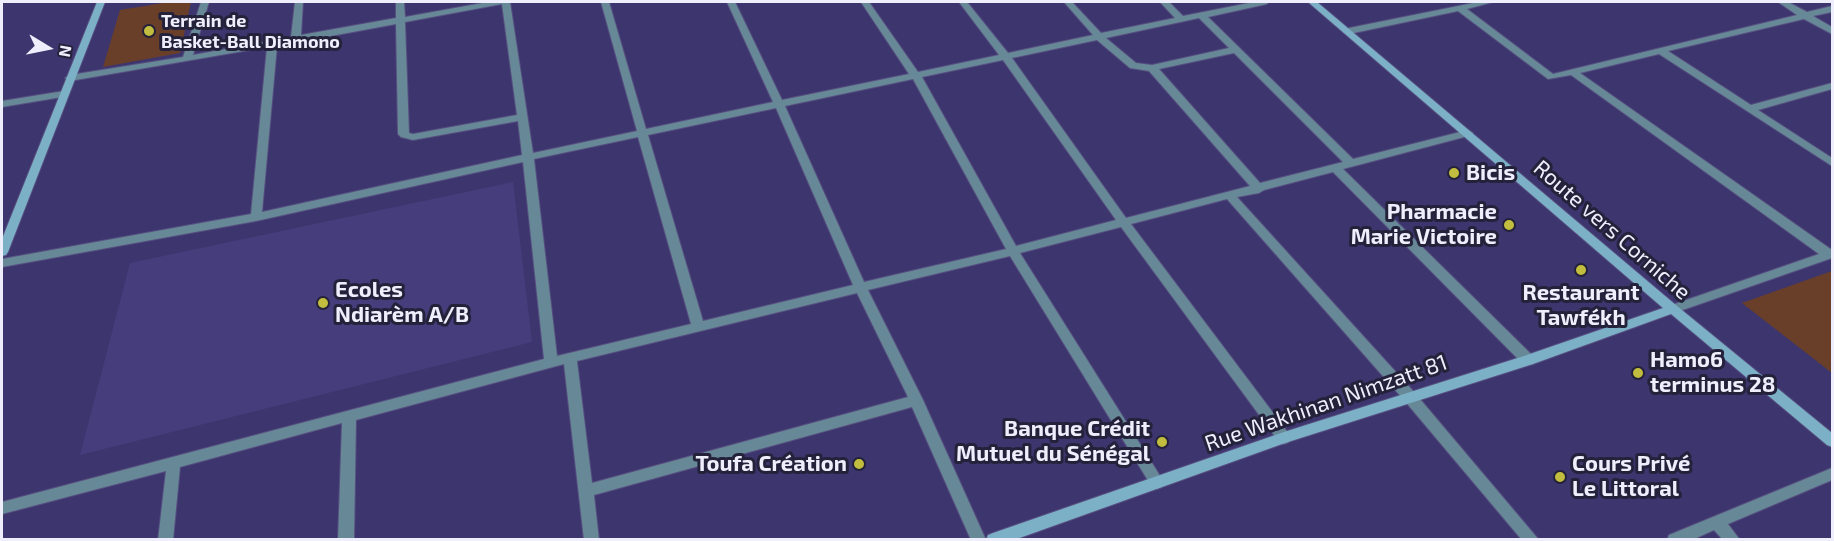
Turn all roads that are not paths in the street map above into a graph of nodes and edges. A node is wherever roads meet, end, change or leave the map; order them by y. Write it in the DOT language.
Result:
graph roads {
  1 [pos="103,2"];
  2 [pos="205,2"];
  3 [pos="299,2"];
  4 [pos="400,2"];
  5 [pos="500,2"];
  6 [pos="506,2"];
  7 [pos="605,2"];
  8 [pos="731,2"];
  9 [pos="865,2"];
  10 [pos="963,2"];
  11 [pos="1068,2"];
  12 [pos="1164,2"];
  13 [pos="1264,2"];
  14 [pos="1312,2"];
  15 [pos="1444,2"];
  16 [pos="1489,2"];
  17 [pos="1782,2"];
  18 [pos="1456,8"];
  19 [pos="1833,9"];
  20 [pos="1200,14"];
  21 [pos="1806,16"];
  22 [pos="1181,19"];
  23 [pos="400,20"];
  24 [pos="1349,31"];
  25 [pos="1833,31"];
  26 [pos="1100,38"];
  27 [pos="296,39"];
  28 [pos="272,44"];
  29 [pos="1234,50"];
  30 [pos="1661,51"];
  31 [pos="1006,57"];
  32 [pos="187,59"];
  33 [pos="1152,68"];
  34 [pos="1573,72"];
  35 [pos="916,76"];
  36 [pos="70,78"];
  37 [pos="1830,89"];
  38 [pos="64,94"];
  39 [pos="2,104"];
  40 [pos="780,104"];
  41 [pos="1750,109"];
  42 [pos="521,117"];
  43 [pos="642,133"];
  44 [pos="1468,134"];
  45 [pos="528,157"];
  46 [pos="1351,163"];
  47 [pos="1833,163"];
  48 [pos="1336,168"];
  49 [pos="1259,189"];
  50 [pos="1230,196"];
  51 [pos="256,217"];
  52 [pos="1123,222"];
  53 [pos="1013,251"];
  54 [pos="2,252"];
  55 [pos="1831,254"];
  56 [pos="2,263"];
  57 [pos="862,289"];
  58 [pos="1673,309"];
  59 [pos="698,327"];
  60 [pos="570,358"];
  61 [pos="1528,360"];
  62 [pos="551,362"];
  63 [pos="1409,396"];
  64 [pos="916,400"];
  65 [pos="350,415"];
  66 [pos="1284,438"];
  67 [pos="1833,441"];
  68 [pos="174,460"];
  69 [pos="1833,474"];
  70 [pos="1157,483"];
  71 [pos="585,491"];
  72 [pos="2,508"];
  73 [pos="1717,524"];
  74 [pos="165,540"];
  75 [pos="346,540"];
  76 [pos="592,540"];
  77 [pos="979,540"];
  78 [pos="993,540"];
  79 [pos="1532,540"];
  80 [pos="1674,540"];
  81 [pos="1733,540"];
  1 -- 36 [label="street"];
  2 -- 32 [label="street"];
  3 -- 27 [label="street"];
  4 -- 23 [label="street"];
  5 -- 23 [label="street"];
  6 -- 42 [label="street"];
  7 -- 43 [label="street"];
  8 -- 40 [label="street"];
  9 -- 35 [label="street"];
  10 -- 31 [label="street"];
  11 -- 26 [label="street"];
  12 -- 22 [label="street"];
  13 -- 20 [label="street"];
  14 -- 24 [label="street, Route vers Corniche"];
  15 -- 18 [label="street"];
  16 -- 18 [label="street"];
  17 -- 21 [label="street"];
  18 -- 24 [label="street"];
  18 -- 34 [label="street"];
  19 -- 21 [label="street"];
  20 -- 22 [label="street"];
  20 -- 29 [label="street"];
  21 -- 25 [label="street"];
  21 -- 30 [label="street"];
  22 -- 26 [label="street"];
  23 -- 27 [label="street"];
  23 -- 42 [label="street"];
  24 -- 44 [label="street, Route vers Corniche"];
  26 -- 31 [label="street"];
  26 -- 33 [label="street"];
  27 -- 28 [label="street"];
  28 -- 32 [label="street"];
  28 -- 51 [label="street"];
  29 -- 33 [label="street"];
  29 -- 46 [label="street"];
  30 -- 34 [label="street"];
  30 -- 41 [label="street"];
  31 -- 35 [label="street"];
  31 -- 52 [label="street"];
  32 -- 36 [label="street"];
  33 -- 49 [label="street"];
  34 -- 55 [label="street"];
  35 -- 40 [label="street"];
  35 -- 53 [label="street"];
  36 -- 38 [label="street"];
  37 -- 41 [label="street"];
  38 -- 39 [label="street"];
  38 -- 54 [label="street"];
  40 -- 43 [label="street"];
  40 -- 57 [label="street"];
  41 -- 47 [label="street"];
  42 -- 45 [label="street"];
  43 -- 45 [label="street"];
  43 -- 59 [label="street"];
  44 -- 46 [label="street"];
  44 -- 58 [label="street, Route vers Corniche"];
  45 -- 51 [label="street"];
  45 -- 62 [label="street"];
  46 -- 48 [label="street"];
  48 -- 49 [label="street"];
  48 -- 61 [label="street"];
  49 -- 50 [label="street"];
  50 -- 52 [label="street"];
  50 -- 63 [label="street"];
  51 -- 56 [label="street"];
  52 -- 53 [label="street"];
  52 -- 66 [label="street"];
  53 -- 57 [label="street"];
  53 -- 70 [label="street"];
  55 -- 58 [label="street"];
  57 -- 59 [label="street"];
  57 -- 64 [label="street"];
  58 -- 61 [label="street, Rue Wakhinan Nimzatt 81"];
  58 -- 67 [label="street, Route vers Corniche"];
  59 -- 60 [label="street"];
  60 -- 62 [label="street"];
  60 -- 71 [label="street"];
  61 -- 63 [label="street, Rue Wakhinan Nimzatt 81"];
  62 -- 65 [label="street"];
  63 -- 66 [label="street, Rue Wakhinan Nimzatt 81"];
  63 -- 79 [label="street"];
  64 -- 71 [label="street"];
  64 -- 77 [label="street"];
  65 -- 68 [label="street"];
  65 -- 75 [label="street"];
  66 -- 70 [label="street, Rue Wakhinan Nimzatt 81"];
  68 -- 72 [label="street"];
  68 -- 74 [label="street"];
  69 -- 73 [label="street"];
  70 -- 78 [label="street, Rue Wakhinan Nimzatt 81"];
  71 -- 76 [label="street"];
  73 -- 80 [label="street"];
  73 -- 81 [label="street"];
}
